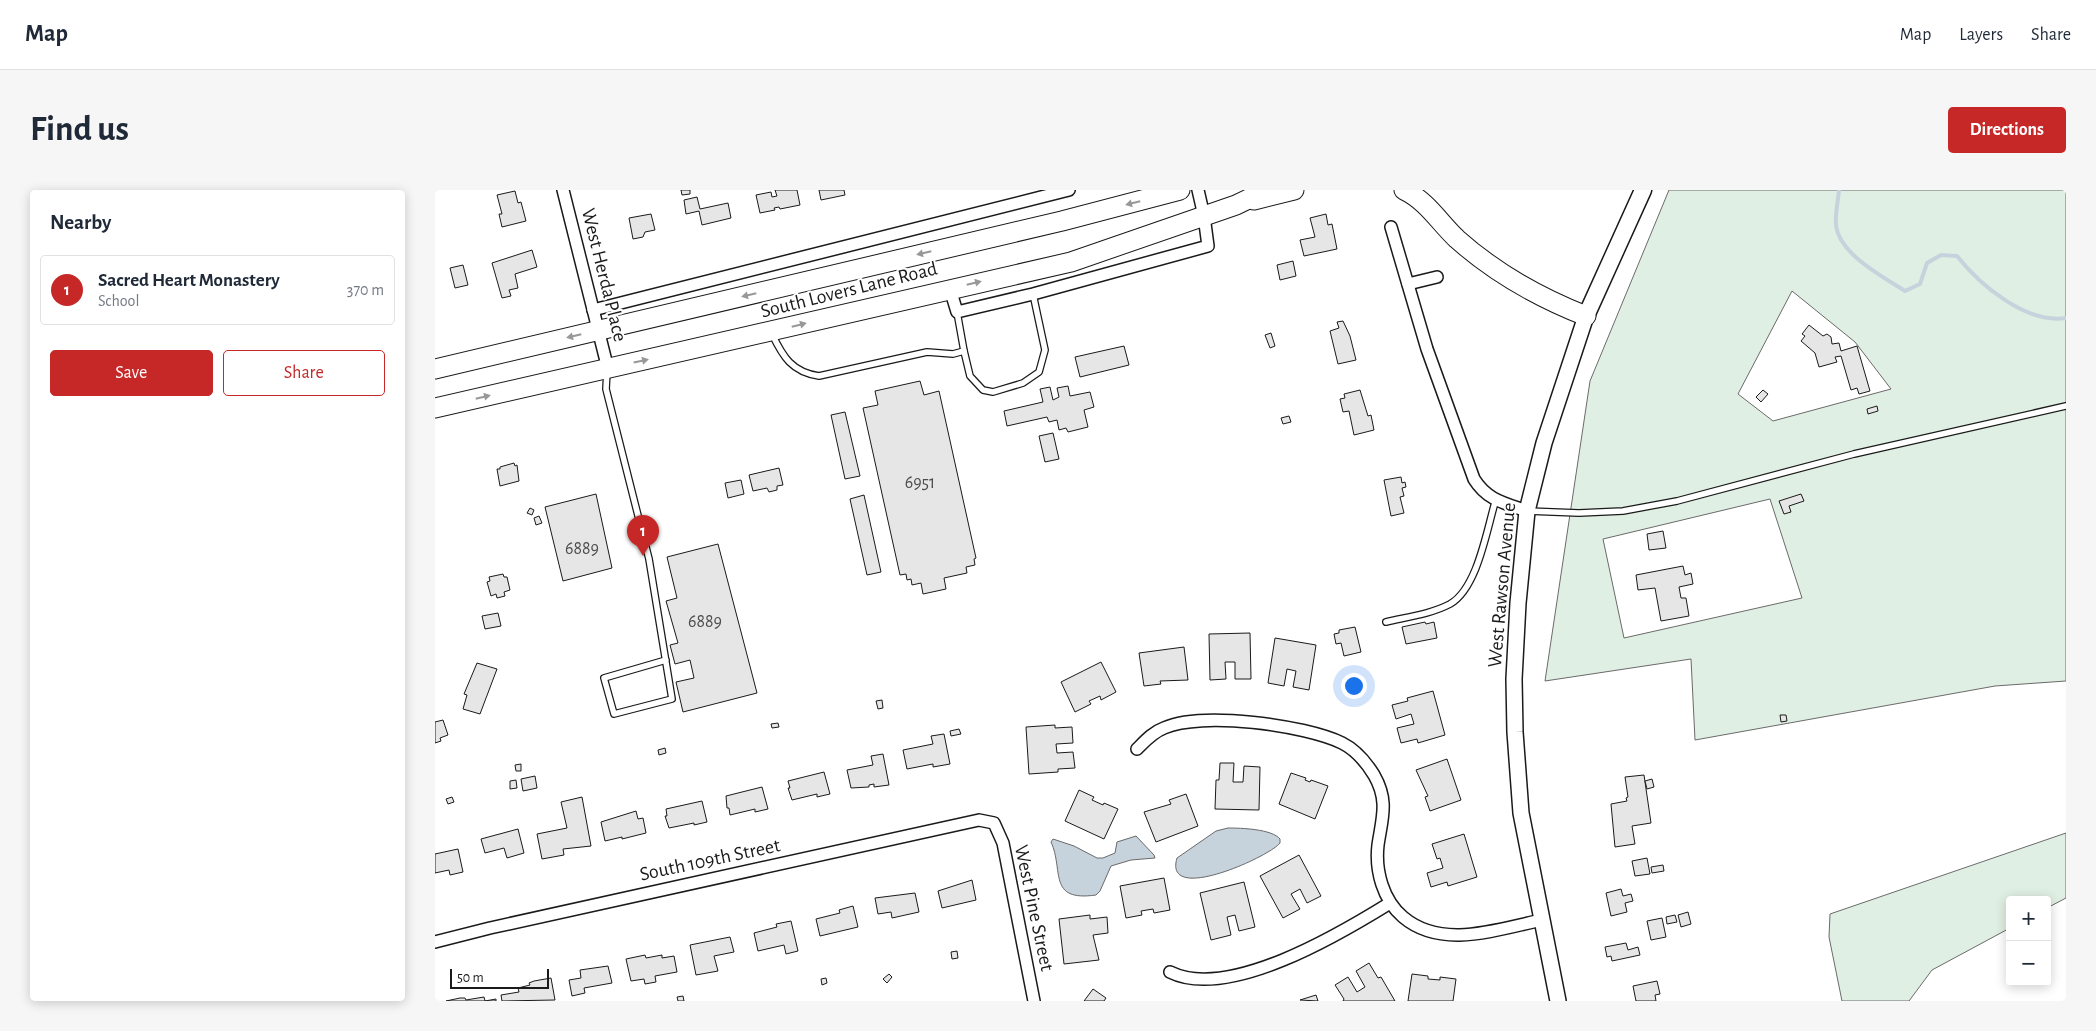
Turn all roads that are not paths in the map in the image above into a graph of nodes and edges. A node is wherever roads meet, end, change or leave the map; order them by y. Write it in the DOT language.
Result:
graph roads {
  1 [pos="563,190"];
  2 [pos="1069,190"];
  3 [pos="1180,190"];
  4 [pos="1267,190"];
  5 [pos="1294,190"];
  6 [pos="1404,190"];
  7 [pos="1421,190"];
  8 [pos="1643,190"];
  9 [pos="1201,202"];
  10 [pos="1236,204"];
  11 [pos="1431,210"];
  12 [pos="1391,227"];
  13 [pos="1437,277"];
  14 [pos="1408,284"];
  15 [pos="950,289"];
  16 [pos="1033,294"];
  17 [pos="593,310"];
  18 [pos="957,312"];
  19 [pos="1586,316"];
  20 [pos="598,330"];
  21 [pos="771,332"];
  22 [pos="964,351"];
  23 [pos="435,368"];
  24 [pos="608,368"];
  25 [pos="2066,406"];
  26 [pos="435,408"];
  27 [pos="1496,499"];
  28 [pos="1527,511"];
  29 [pos="1386,622"];
  30 [pos="666,660"];
  31 [pos="1137,749"];
  32 [pos="994,824"];
  33 [pos="1390,903"];
  34 [pos="1542,920"];
  35 [pos="435,942"];
  36 [pos="1170,972"];
  37 [pos="1034,1001"];
  38 [pos="1558,1001"];
  1 -- 17 [label="street, West Herda Place"];
  2 -- 17 [label="street"];
  3 -- 20 [label="main road, South Lovers Lane Road, one-way"];
  4 -- 10 [label="main road, South Lovers Lane Road"];
  5 -- 10 [label="main road"];
  6 -- 11 [label="main road"];
  7 -- 11 [label="main road"];
  8 -- 19 [label="main road, West Rawson Avenue"];
  9 -- 10 [label="main road, South Lovers Lane Road"];
  15 -- 9 [label="main road, South Lovers Lane Road, one-way"];
  9 -- 16 [label="street"];
  11 -- 19 [label="main road"];
  12 -- 14 [label="street"];
  13 -- 14 [label="street"];
  14 -- 27 [label="street"];
  15 -- 18 [label="street"];
  21 -- 15 [label="main road, South Lovers Lane Road, one-way"];
  16 -- 18 [label="street"];
  16 -- 22 [label="lane"];
  17 -- 20 [label="street, West Herda Place"];
  18 -- 22 [label="lane"];
  19 -- 28 [label="street, West Rawson Avenue"];
  20 -- 23 [label="main road, South Lovers Lane Road, one-way"];
  20 -- 24 [label="street, West Herda Place"];
  21 -- 22 [label="lane"];
  24 -- 21 [label="main road, South Lovers Lane Road, one-way"];
  26 -- 24 [label="main road, South Lovers Lane Road, one-way"];
  24 -- 30 [label="lane"];
  25 -- 28 [label="lane"];
  27 -- 28 [label="street"];
  27 -- 29 [label="lane"];
  28 -- 34 [label="street, West Rawson Avenue"];
  30 -- 30 [label="lane"];
  31 -- 33 [label="street"];
  32 -- 35 [label="street, South 109th Street"];
  32 -- 37 [label="street, West Pine Street"];
  33 -- 34 [label="street"];
  33 -- 36 [label="street"];
  34 -- 38 [label="street, West Rawson Avenue"];
}
